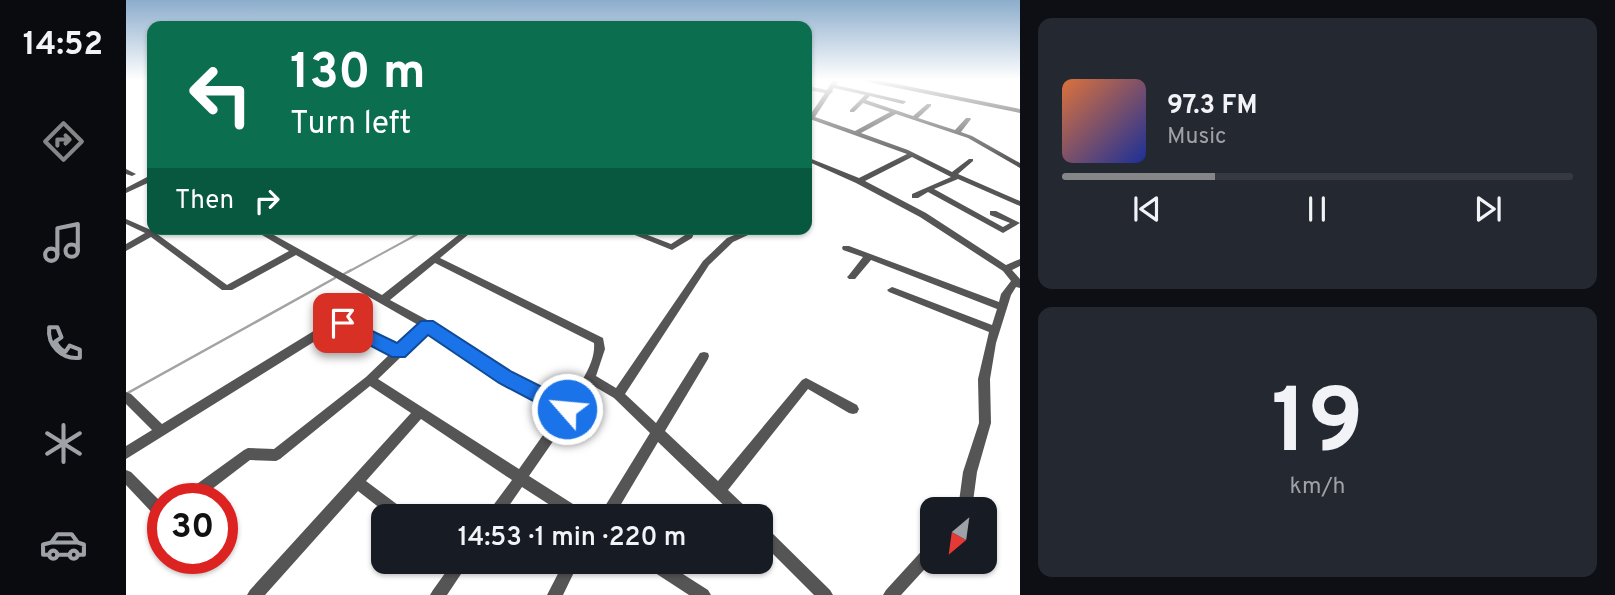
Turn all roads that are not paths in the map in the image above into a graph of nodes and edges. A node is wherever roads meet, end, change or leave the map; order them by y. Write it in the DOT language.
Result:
graph roads {
  1 [pos="856,108"];
  2 [pos="883,108"];
  3 [pos="926,108"];
  4 [pos="852,111"];
  5 [pos="895,112"];
  6 [pos="812,117"];
  7 [pos="914,118"];
  8 [pos="968,119"];
  9 [pos="858,132"];
  10 [pos="957,132"];
  11 [pos="912,154"];
  12 [pos="971,160"];
  13 [pos="812,161"];
  14 [pos="1020,166"];
  15 [pos="954,176"];
  16 [pos="147,180"];
  17 [pos="859,181"];
  18 [pos="928,189"];
  19 [pos="126,191"];
  20 [pos="915,196"];
  21 [pos="1020,204"];
  22 [pos="993,213"];
  23 [pos="126,221"];
  24 [pos="147,228"];
  25 [pos="148,235"];
  26 [pos="160,235"];
  27 [pos="267,235"];
  28 [pos="464,235"];
  29 [pos="640,235"];
  30 [pos="687,235"];
  31 [pos="742,235"];
  32 [pos="126,248"];
  33 [pos="846,248"];
  34 [pos="296,251"];
  35 [pos="869,256"];
  36 [pos="434,259"];
  37 [pos="1020,262"];
  38 [pos="1006,269"];
  39 [pos="852,277"];
  40 [pos="1018,284"];
  41 [pos="892,290"];
  42 [pos="383,300"];
  43 [pos="1002,307"];
  44 [pos="427,326"];
  45 [pos="995,330"];
  46 [pos="398,352"];
  47 [pos="704,356"];
  48 [pos="590,378"];
  49 [pos="370,380"];
  50 [pos="618,395"];
  51 [pos="127,397"];
  52 [pos="567,409"];
  53 [pos="853,409"];
  54 [pos="418,414"];
  55 [pos="160,430"];
  56 [pos="656,432"];
  57 [pos="126,453"];
  58 [pos="126,476"];
  59 [pos="520,480"];
  60 [pos="357,482"];
  61 [pos="209,483"];
  62 [pos="719,491"];
  63 [pos="967,497"];
  64 [pos="147,498"];
  65 [pos="385,504"];
  66 [pos="503,504"];
  67 [pos="559,504"];
  68 [pos="613,504"];
  69 [pos="733,504"];
  70 [pos="773,544"];
  71 [pos="920,563"];
  72 [pos="453,574"];
  73 [pos="566,574"];
  74 [pos="670,574"];
  75 [pos="255,595"];
  76 [pos="438,595"];
  77 [pos="555,595"];
  78 [pos="703,595"];
  79 [pos="824,595"];
  80 [pos="891,595"];
  1 -- 4 [label="street"];
  2 -- 5 [label="street"];
  3 -- 7 [label="street"];
  5 -- 7 [label="street"];
  5 -- 9 [label="street"];
  6 -- 9 [label="street"];
  7 -- 10 [label="street"];
  8 -- 10 [label="street"];
  9 -- 11 [label="street"];
  10 -- 14 [label="street"];
  11 -- 15 [label="street"];
  11 -- 17 [label="street"];
  12 -- 15 [label="street"];
  13 -- 17 [label="street"];
  15 -- 18 [label="street"];
  15 -- 21 [label="street"];
  16 -- 19 [label="street"];
  17 -- 38 [label="street"];
  18 -- 20 [label="street"];
  18 -- 22 [label="street"];
  23 -- 24 [label="street"];
  25 -- 32 [label="street"];
  26 -- 34 [label="street"];
  27 -- 34 [label="street"];
  28 -- 36 [label="street"];
  29 -- 30 [label="street"];
  31 -- 50 [label="street"];
  33 -- 35 [label="street"];
  34 -- 42 [label="street"];
  35 -- 39 [label="street"];
  35 -- 43 [label="street"];
  36 -- 42 [label="street"];
  36 -- 48 [label="street"];
  37 -- 38 [label="street"];
  38 -- 40 [label="street"];
  40 -- 43 [label="street"];
  41 -- 45 [label="street"];
  42 -- 44 [label="street"];
  43 -- 45 [label="street"];
  44 -- 46 [label="street"];
  44 -- 52 [label="street"];
  45 -- 63 [label="street"];
  46 -- 49 [label="street"];
  46 -- 55 [label="street"];
  47 -- 56 [label="street"];
  48 -- 50 [label="street"];
  48 -- 52 [label="street"];
  49 -- 54 [label="street"];
  49 -- 61 [label="street"];
  50 -- 56 [label="street"];
  51 -- 55 [label="street"];
  52 -- 59 [label="street"];
  53 -- 62 [label="street"];
  54 -- 59 [label="street"];
  54 -- 60 [label="street"];
  55 -- 57 [label="street"];
  56 -- 62 [label="street"];
  56 -- 68 [label="street"];
  58 -- 64 [label="street"];
  59 -- 66 [label="street"];
  59 -- 67 [label="street"];
  60 -- 65 [label="street"];
  60 -- 75 [label="street"];
  62 -- 69 [label="street"];
  70 -- 79 [label="street"];
  71 -- 80 [label="street"];
  72 -- 76 [label="street"];
  73 -- 77 [label="street"];
  74 -- 78 [label="street"];
}
